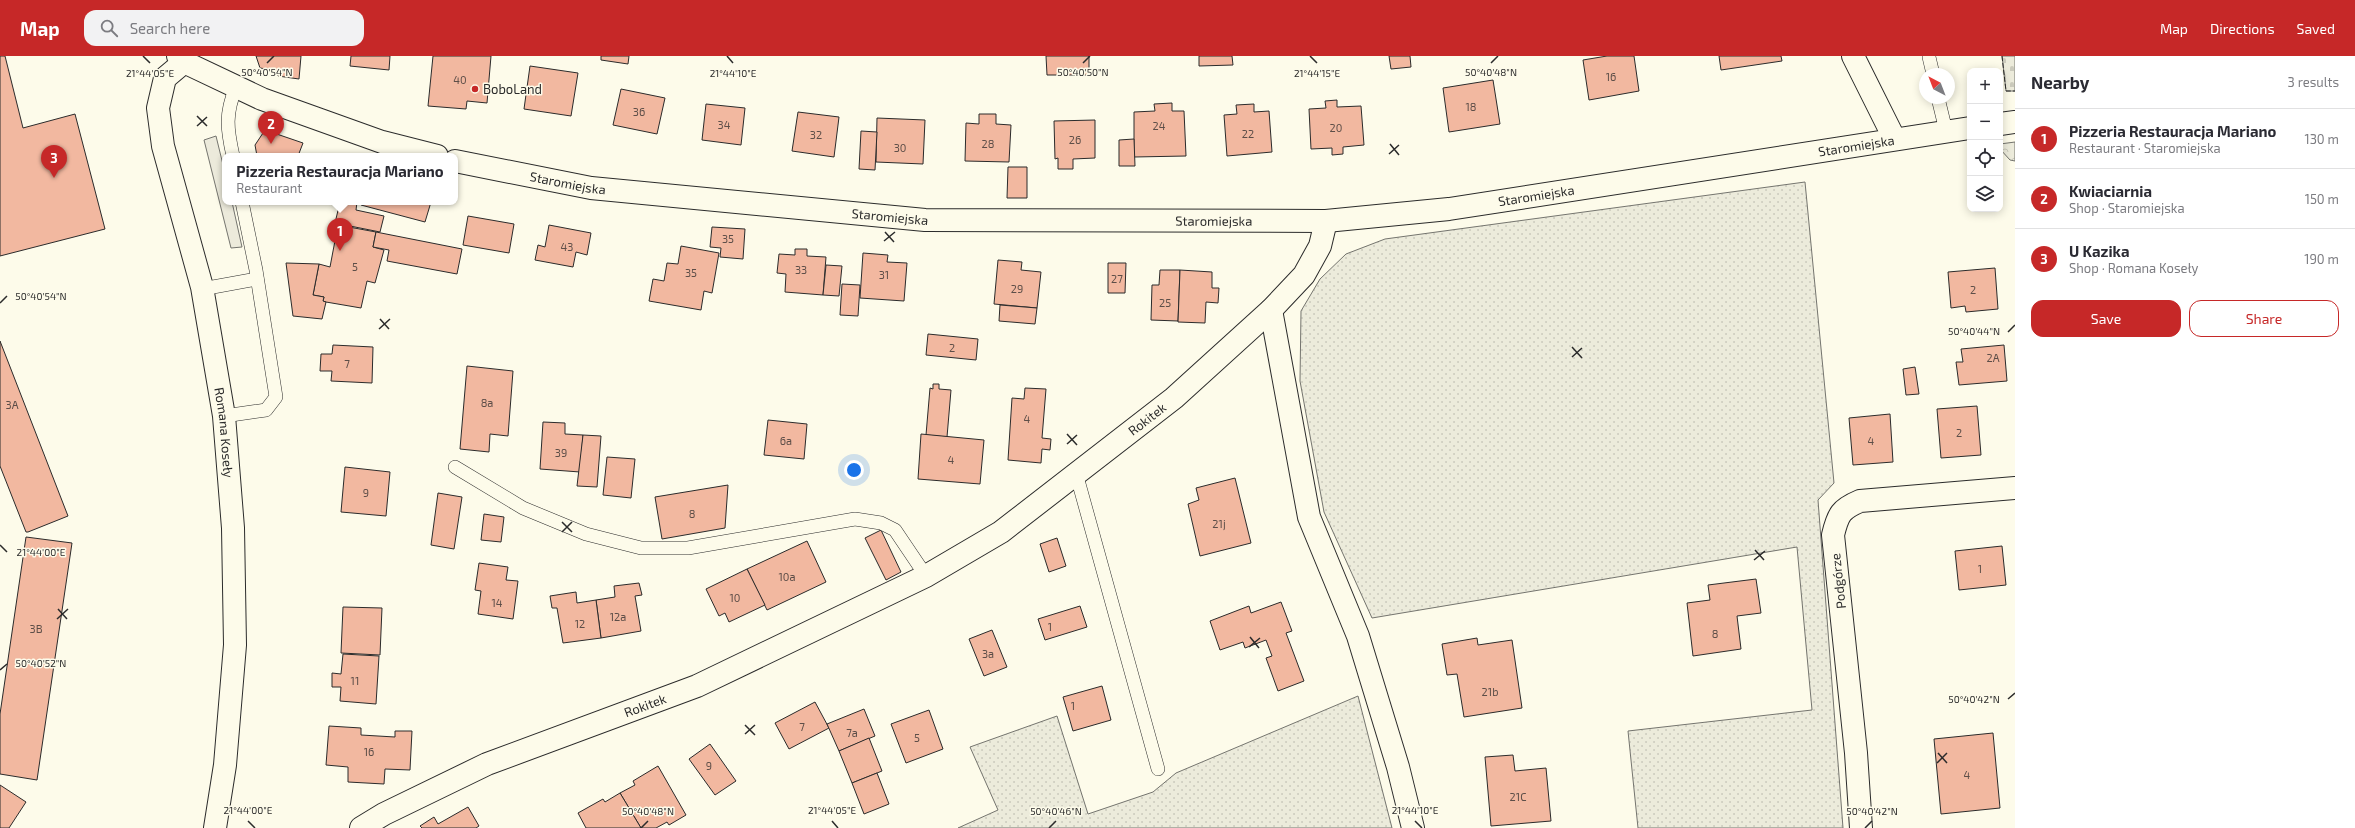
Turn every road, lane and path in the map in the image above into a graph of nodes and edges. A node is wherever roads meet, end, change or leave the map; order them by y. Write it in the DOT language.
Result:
graph roads {
  1 [pos="1853,56"];
  2 [pos="1929,57"];
  3 [pos="186,58"];
  4 [pos="1932,68"];
  5 [pos="236,88"];
  6 [pos="1939,104"];
  7 [pos="2015,122"];
  8 [pos="2003,124"];
  9 [pos="1967,128"];
  10 [pos="1946,131"];
  11 [pos="1894,138"];
  12 [pos="232,153"];
  13 [pos="425,153"];
  14 [pos="458,162"];
  15 [pos="243,205"];
  16 [pos="1326,221"];
  17 [pos="257,279"];
  18 [pos="202,289"];
  19 [pos="1271,310"];
  20 [pos="224,416"];
  21 [pos="455,467"];
  22 [pos="1076,474"];
  23 [pos="2015,488"];
  24 [pos="926,576"];
  25 [pos="1158,769"];
  26 [pos="215,828"];
  27 [pos="361,828"];
  28 [pos="1413,828"];
  29 [pos="1861,828"];
  1 -- 11 [label="street"];
  2 -- 4 [label="lane"];
  3 -- 5 [label="street"];
  3 -- 18 [label="street, Romana Koseły"];
  5 -- 12 [label="lane"];
  5 -- 13 [label="street"];
  6 -- 10 [label="lane"];
  7 -- 8 [label="street"];
  9 -- 10 [label="street, Staromiejska"];
  10 -- 11 [label="street, Staromiejska"];
  11 -- 16 [label="street, Staromiejska"];
  14 -- 16 [label="street, Staromiejska"];
  15 -- 17 [label="lane"];
  16 -- 19 [label="street, Rokitek"];
  17 -- 18 [label="lane"];
  17 -- 20 [label="lane"];
  18 -- 20 [label="street, Romana Koseły"];
  19 -- 22 [label="street, Rokitek"];
  19 -- 28 [label="street"];
  20 -- 26 [label="street, Romana Koseły"];
  21 -- 24 [label="lane"];
  22 -- 24 [label="street, Rokitek"];
  22 -- 25 [label="lane"];
  23 -- 29 [label="street, Podgórze"];
  24 -- 27 [label="street, Rokitek"];
}
